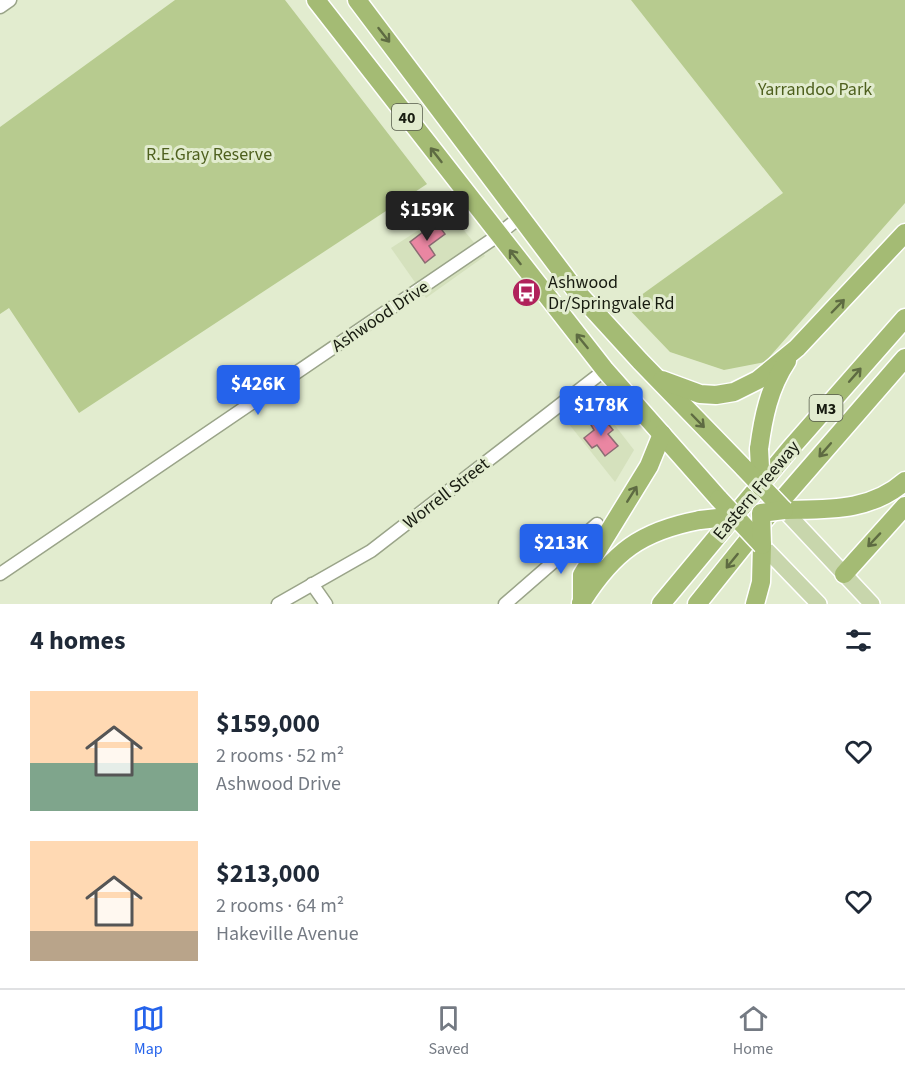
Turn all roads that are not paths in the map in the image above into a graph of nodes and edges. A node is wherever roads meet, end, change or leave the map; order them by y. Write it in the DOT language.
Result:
graph roads {
  1 [pos="10,0"];
  2 [pos="316,0"];
  3 [pos="357,0"];
  4 [pos="0,7"];
  5 [pos="519,218"];
  6 [pos="905,233"];
  7 [pos="498,235"];
  8 [pos="905,318"];
  9 [pos="797,348"];
  10 [pos="905,358"];
  11 [pos="605,370"];
  12 [pos="657,379"];
  13 [pos="662,434"];
  14 [pos="905,481"];
  15 [pos="761,487"];
  16 [pos="905,506"];
  17 [pos="793,513"];
  18 [pos="764,515"];
  19 [pos="735,516"];
  20 [pos="597,524"];
  21 [pos="764,551"];
  22 [pos="0,574"];
  23 [pos="844,574"];
  24 [pos="312,584"];
  25 [pos="581,602"];
  26 [pos="278,604"];
  27 [pos="326,604"];
  28 [pos="505,604"];
  29 [pos="661,604"];
  30 [pos="697,604"];
  31 [pos="755,604"];
  32 [pos="819,604"];
  33 [pos="872,604"];
  1 -- 4 [label="street"];
  7 -- 2 [label="highway, 40, one-way"];
  3 -- 5 [label="highway, 40, one-way"];
  5 -- 7 [label="street, Ashwood Drive"];
  5 -- 12 [label="highway, 40"];
  9 -- 6 [label="highway, one-way"];
  11 -- 7 [label="highway, 40, one-way"];
  7 -- 22 [label="street, Ashwood Drive"];
  29 -- 8 [label="highway, Eastern Freeway / M3, one-way"];
  9 -- 12 [label="highway"];
  9 -- 15 [label="highway, bridge"];
  10 -- 18 [label="highway, Eastern Freeway / M3, one-way"];
  11 -- 13 [label="highway, 40"];
  11 -- 24 [label="street, Worrell Street"];
  12 -- 15 [label="highway, 40, one-way, bridge"];
  13 -- 19 [label="highway, 40, bridge"];
  25 -- 13 [label="highway, one-way"];
  14 -- 17 [label="highway"];
  15 -- 17 [label="highway, 40, bridge"];
  15 -- 18 [label="highway"];
  16 -- 23 [label="highway, one-way"];
  17 -- 18 [label="highway, bridge"];
  17 -- 23 [label="main road, 40"];
  18 -- 19 [label="highway"];
  18 -- 21 [label="highway, bridge"];
  18 -- 30 [label="highway, M3, one-way"];
  19 -- 21 [label="highway, 40, bridge"];
  19 -- 25 [label="highway, bridge"];
  20 -- 28 [label="street"];
  21 -- 31 [label="highway"];
  21 -- 32 [label="main road, 40"];
  23 -- 33 [label="main road, 40"];
  24 -- 26 [label="street, Worrell Street"];
  24 -- 27 [label="street"];
}
